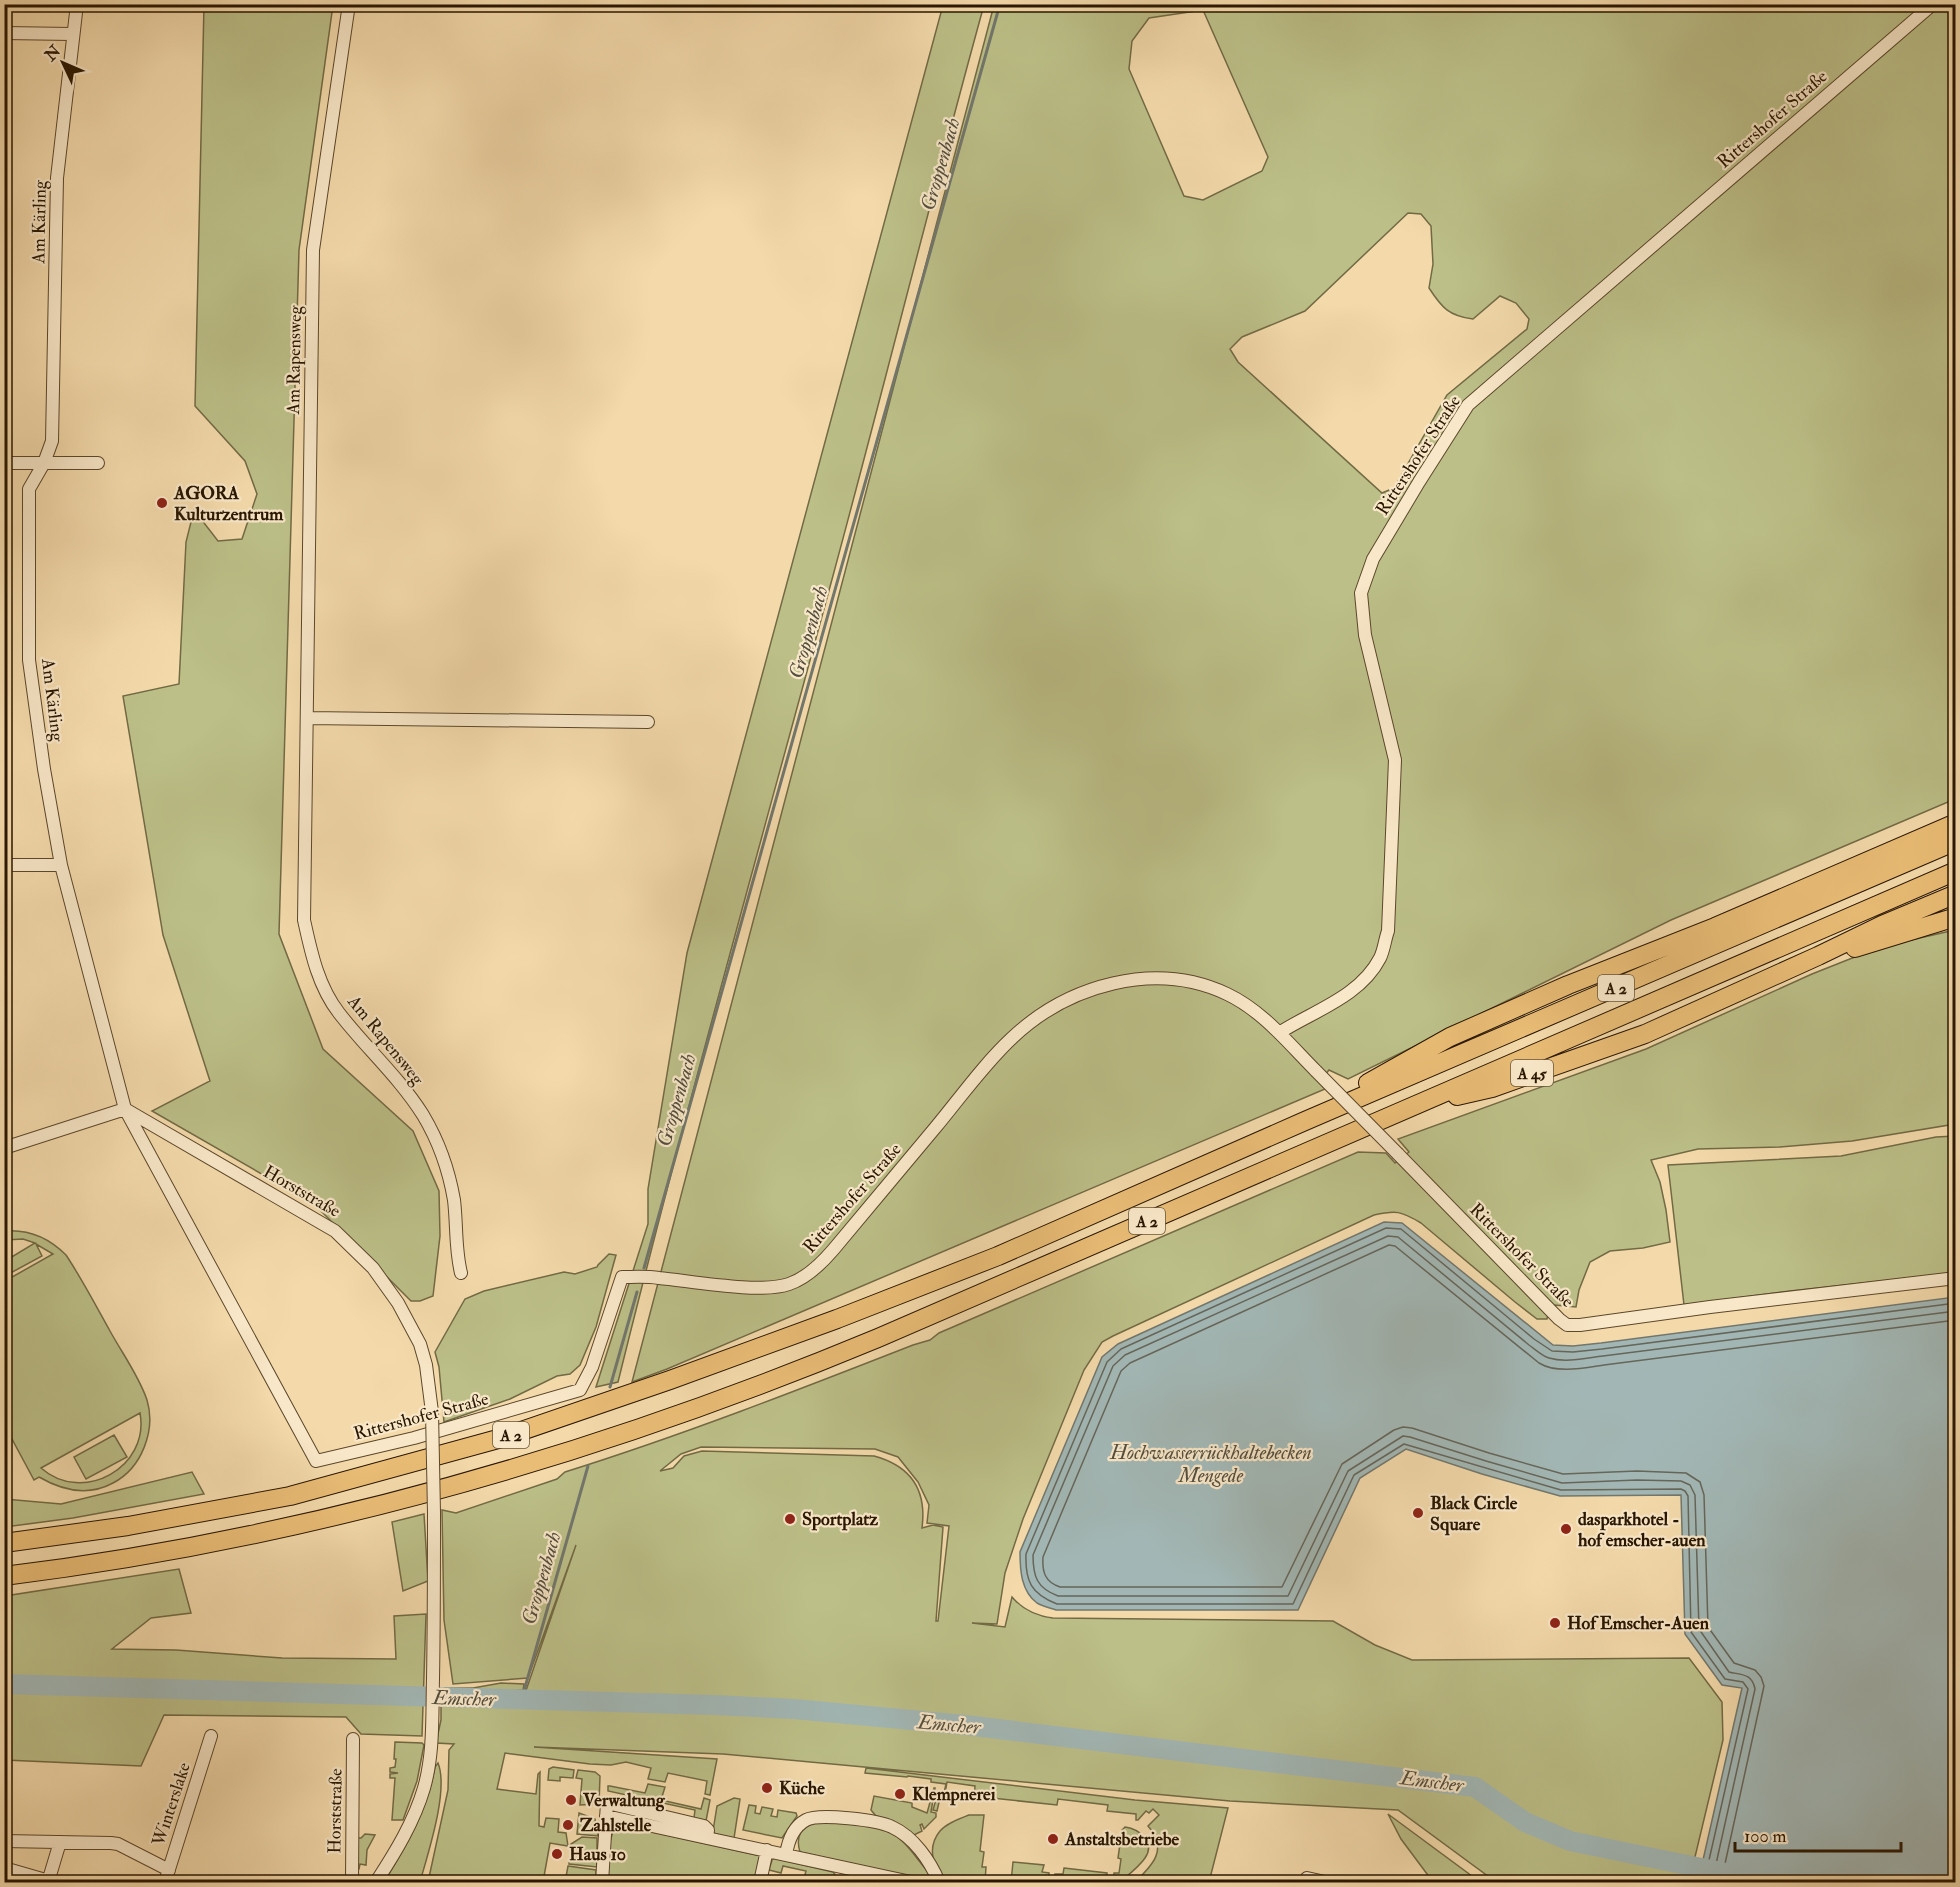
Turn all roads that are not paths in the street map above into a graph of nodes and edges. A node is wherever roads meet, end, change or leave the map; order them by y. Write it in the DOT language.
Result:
graph roads {
  1 [pos="77,4"];
  2 [pos="349,4"];
  3 [pos="1933,4"];
  4 [pos="4,33"];
  5 [pos="72,34"];
  6 [pos="4,463"];
  7 [pos="44,463"];
  8 [pos="98,463"];
  9 [pos="307,718"];
  10 [pos="648,722"];
  11 [pos="1956,823"];
  12 [pos="1956,841"];
  13 [pos="4,865"];
  14 [pos="60,865"];
  15 [pos="1956,872"];
  16 [pos="1956,894"];
  17 [pos="1956,917"];
  18 [pos="1818,956"];
  19 [pos="1279,1033"];
  20 [pos="1417,1105"];
  21 [pos="125,1109"];
  22 [pos="1305,1121"];
  23 [pos="4,1148"];
  24 [pos="461,1273"];
  25 [pos="1956,1278"];
  26 [pos="4,1543"];
  27 [pos="4,1576"];
  28 [pos="211,1736"];
  29 [pos="353,1739"];
  30 [pos="4,1841"];
  31 [pos="60,1842"];
  32 [pos="767,1850"];
  33 [pos="786,1855"];
  34 [pos="4,1868"];
  35 [pos="167,1876"];
  36 [pos="1307,1878"];
  37 [pos="48,1882"];
  38 [pos="352,1882"];
  39 [pos="376,1882"];
  40 [pos="602,1882"];
  41 [pos="760,1882"];
  42 [pos="911,1882"];
  43 [pos="939,1882"];
  44 [pos="1325,1882"];
  1 -- 5 [label="street, Am Kärling"];
  2 -- 9 [label="street, Am Rapensweg"];
  3 -- 19 [label="street, Rittershofer Straße"];
  4 -- 5 [label="street"];
  5 -- 7 [label="street, Am Kärling"];
  6 -- 7 [label="street"];
  7 -- 8 [label="street"];
  7 -- 14 [label="street, Am Kärling"];
  9 -- 10 [label="street"];
  9 -- 24 [label="street, Am Rapensweg"];
  11 -- 22 [label="highway"];
  12 -- 22 [label="highway, A 2"];
  13 -- 14 [label="street"];
  14 -- 21 [label="street, Am Kärling"];
  15 -- 20 [label="highway, A 2"];
  16 -- 18 [label="highway"];
  17 -- 18 [label="highway"];
  18 -- 20 [label="highway, A 45"];
  19 -- 21 [label="street, Rittershofer Straße"];
  19 -- 25 [label="street, Rittershofer Straße, bridge"];
  20 -- 27 [label="highway, A 2"];
  21 -- 23 [label="street"];
  21 -- 39 [label="street, Horststraße, bridge"];
  22 -- 26 [label="highway, A 2"];
  28 -- 35 [label="street, Winterslake"];
  29 -- 38 [label="street, Horststraße"];
  30 -- 31 [label="street"];
  31 -- 35 [label="street"];
  31 -- 37 [label="street"];
  32 -- 33 [label="street"];
  32 -- 40 [label="street"];
  32 -- 41 [label="street"];
  33 -- 42 [label="street"];
  33 -- 43 [label="street"];
  34 -- 37 [label="street"];
  36 -- 44 [label="street"];
}
